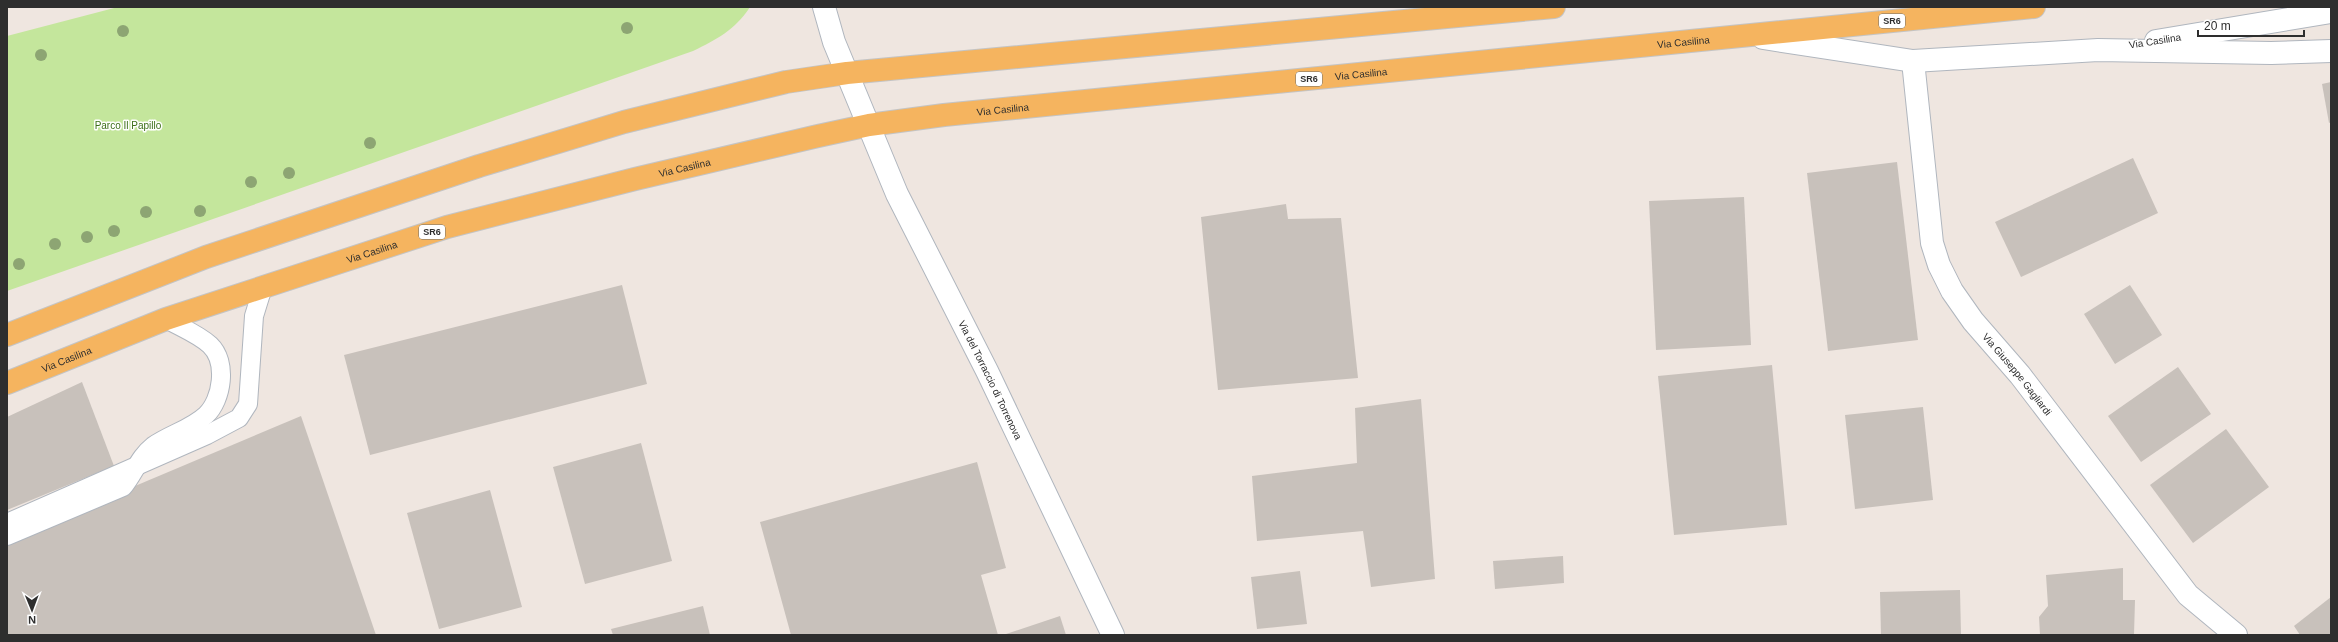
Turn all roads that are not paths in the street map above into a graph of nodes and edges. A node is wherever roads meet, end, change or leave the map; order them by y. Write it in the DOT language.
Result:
graph roads {
  1 [pos="824,7"];
  2 [pos="1554,7"];
  3 [pos="2034,7"];
  4 [pos="2331,12"];
  5 [pos="1750,36"];
  6 [pos="2098,50"];
  7 [pos="2331,51"];
  8 [pos="1913,60"];
  9 [pos="847,73"];
  10 [pos="869,125"];
  11 [pos="263,287"];
  12 [pos="166,319"];
  13 [pos="7,335"];
  14 [pos="7,383"];
  15 [pos="136,466"];
  16 [pos="7,523"];
  17 [pos="7,536"];
  18 [pos="1113,635"];
  19 [pos="2236,635"];
  1 -- 9 [label="street, Via del Torraccio di Torrenova"];
  2 -- 9 [label="main road"];
  3 -- 5 [label="main road, Via Casilina / SR6"];
  4 -- 6 [label="street, Via Casilina"];
  5 -- 8 [label="street"];
  5 -- 10 [label="main road, Via Casilina / SR6"];
  6 -- 7 [label="street"];
  6 -- 8 [label="street"];
  8 -- 19 [label="street, Via Giuseppe Gagliardi"];
  9 -- 10 [label="street, Via del Torraccio di Torrenova"];
  9 -- 13 [label="main road"];
  10 -- 11 [label="main road, Via Casilina / SR6"];
  10 -- 18 [label="street, Via del Torraccio di Torrenova"];
  11 -- 12 [label="main road, Via Casilina / SR6"];
  11 -- 15 [label="lane"];
  12 -- 14 [label="main road, Via Casilina / SR6"];
  12 -- 15 [label="lane"];
  15 -- 16 [label="lane"];
  15 -- 17 [label="lane"];
}
